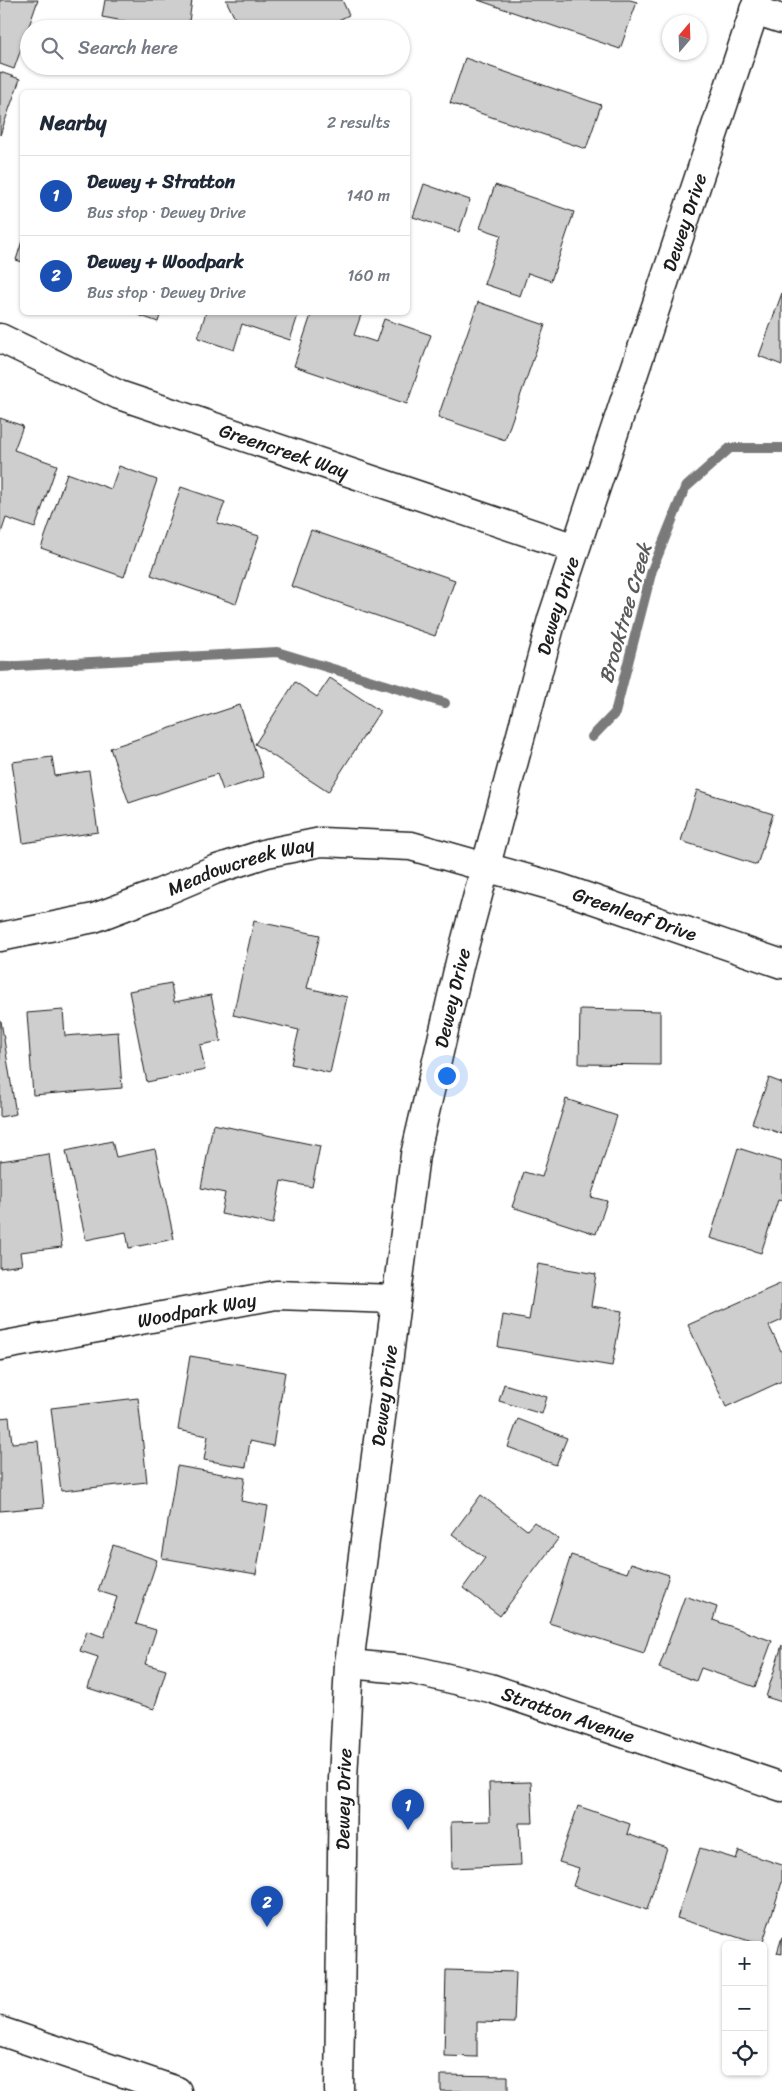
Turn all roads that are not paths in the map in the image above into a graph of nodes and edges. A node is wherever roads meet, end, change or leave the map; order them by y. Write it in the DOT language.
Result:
graph roads {
  1 [pos="756,5"];
  2 [pos="782,19"];
  3 [pos="0,338"];
  4 [pos="575,548"];
  5 [pos="487,867"];
  6 [pos="0,937"];
  7 [pos="782,964"];
  8 [pos="395,1298"];
  9 [pos="0,1346"];
  10 [pos="349,1664"];
  11 [pos="782,1787"];
  12 [pos="0,2031"];
  13 [pos="178,2091"];
  14 [pos="339,2091"];
  1 -- 2 [label="street"];
  1 -- 4 [label="street, Dewey Drive"];
  3 -- 4 [label="street, Greencreek Way"];
  4 -- 5 [label="street, Dewey Drive"];
  5 -- 6 [label="street, Meadowcreek Way"];
  5 -- 7 [label="street, Greenleaf Drive"];
  5 -- 8 [label="street, Dewey Drive"];
  8 -- 9 [label="street, Woodpark Way"];
  8 -- 10 [label="street, Dewey Drive"];
  10 -- 11 [label="street, Stratton Avenue"];
  10 -- 14 [label="street, Dewey Drive"];
  12 -- 13 [label="street"];
}
